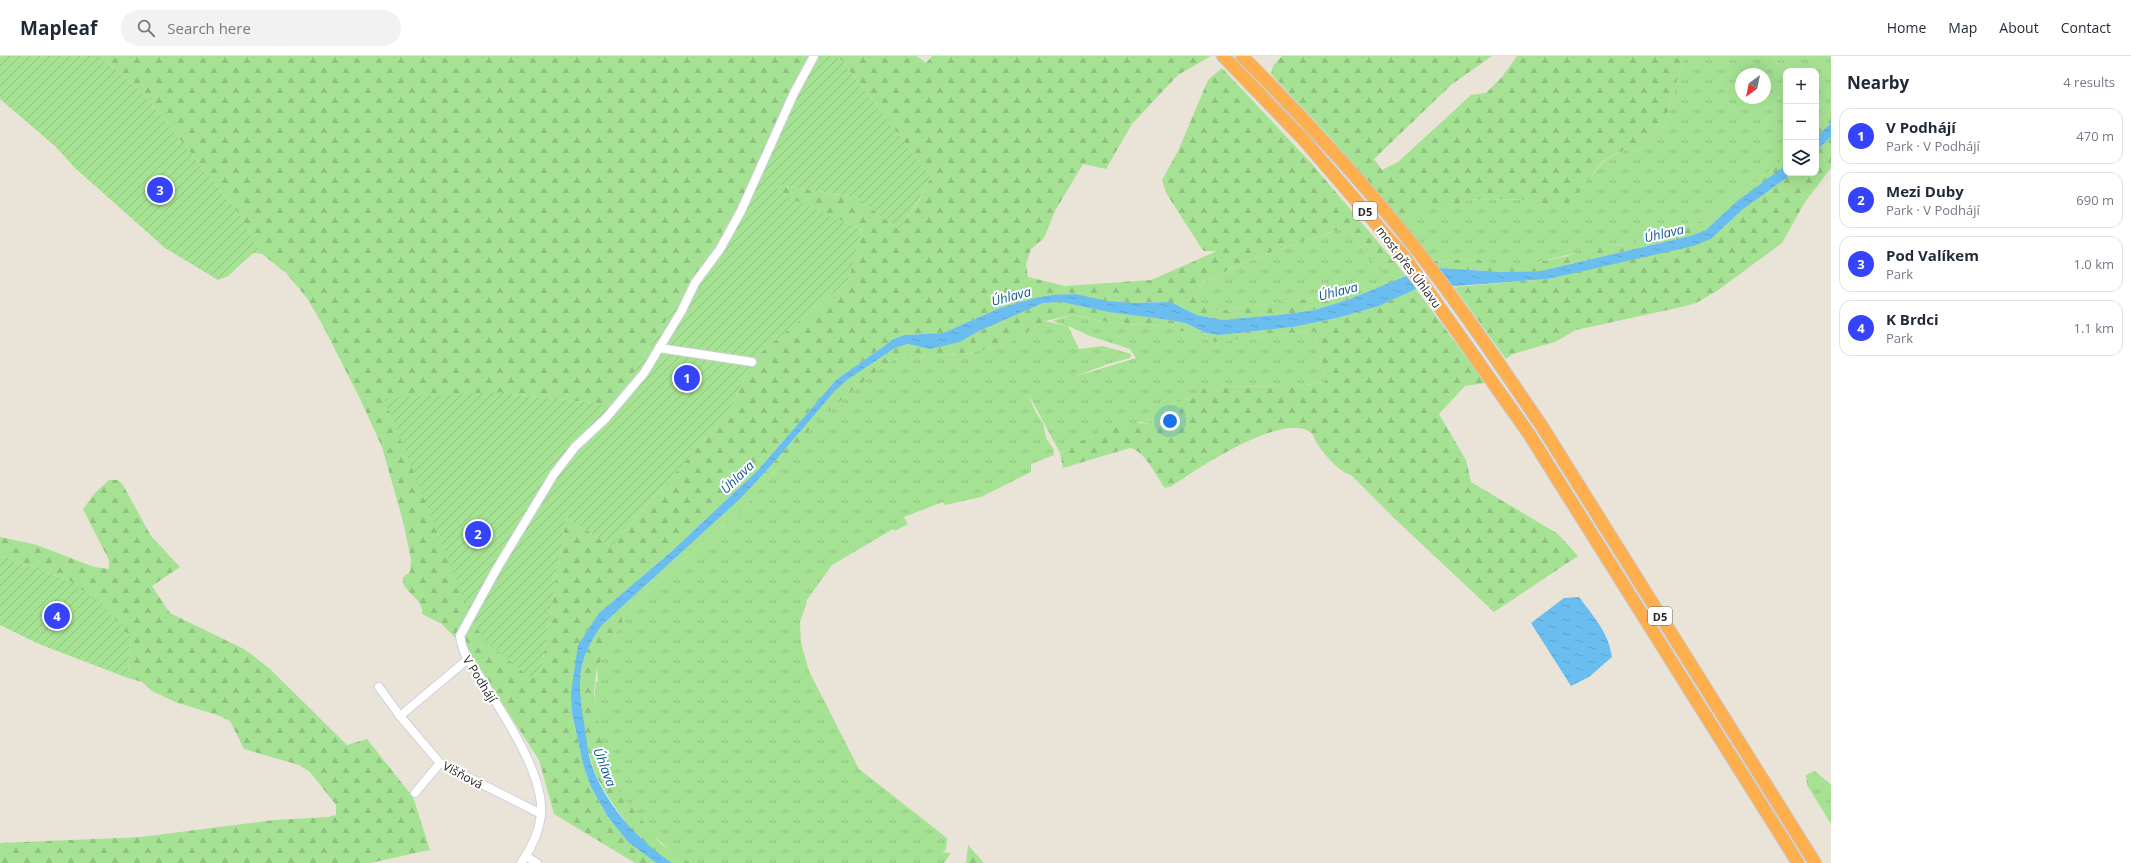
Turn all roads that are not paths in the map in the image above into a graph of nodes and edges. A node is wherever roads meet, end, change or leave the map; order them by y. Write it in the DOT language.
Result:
graph roads {
  1 [pos="814,56"];
  2 [pos="1223,56"];
  3 [pos="1242,56"];
  4 [pos="659,348"];
  5 [pos="752,362"];
  6 [pos="468,659"];
  7 [pos="379,687"];
  8 [pos="400,716"];
  9 [pos="440,763"];
  10 [pos="415,793"];
  11 [pos="541,814"];
  12 [pos="524,860"];
  13 [pos="537,863"];
  14 [pos="1798,863"];
  15 [pos="1815,863"];
  1 -- 4 [label="street, V Podhájí"];
  2 -- 14 [label="highway, most přes Úhlavu / D5"];
  3 -- 15 [label="highway, most přes Úhlavu / D5"];
  4 -- 5 [label="street"];
  4 -- 6 [label="street, V Podhájí"];
  6 -- 8 [label="street"];
  6 -- 11 [label="street, V Podhájí"];
  7 -- 8 [label="street, Višňová"];
  8 -- 9 [label="street, Višňová"];
  9 -- 10 [label="street"];
  9 -- 11 [label="street, Višňová"];
  11 -- 12 [label="street, V Podhájí"];
  12 -- 13 [label="street"];
}
